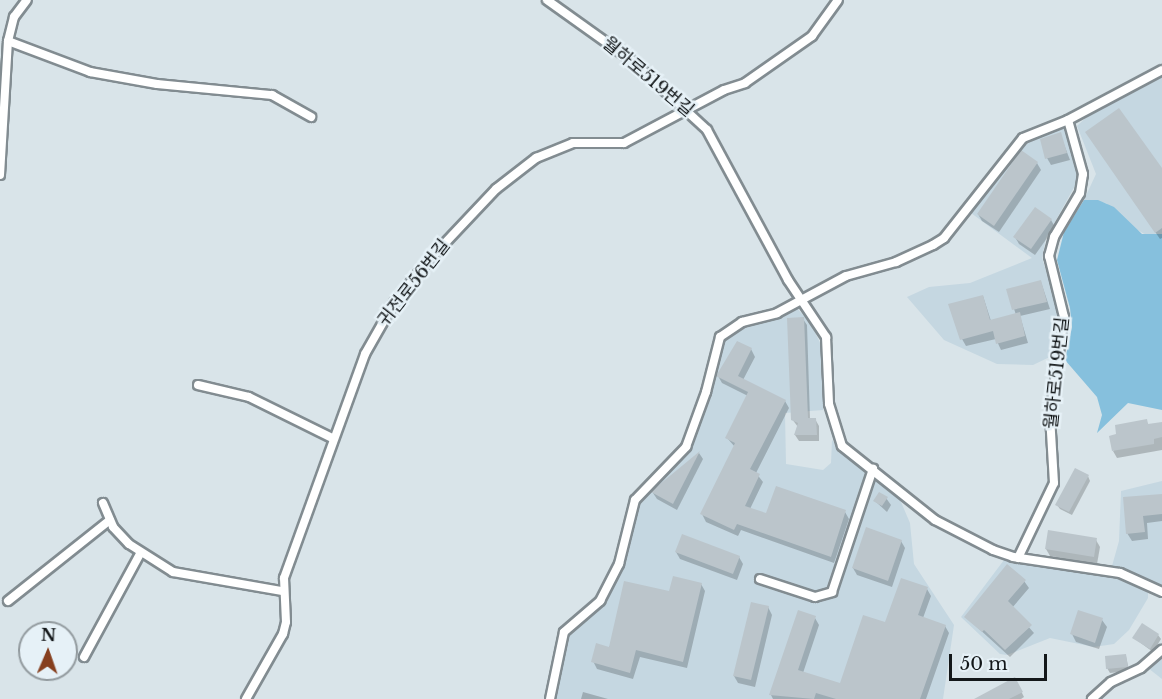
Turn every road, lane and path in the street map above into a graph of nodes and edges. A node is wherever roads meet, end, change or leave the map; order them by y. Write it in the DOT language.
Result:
graph roads {
  1 [pos="27,0"];
  2 [pos="547,0"];
  3 [pos="838,0"];
  4 [pos="0,32"];
  5 [pos="8,38"];
  6 [pos="1162,70"];
  7 [pos="687,108"];
  8 [pos="311,117"];
  9 [pos="1068,120"];
  10 [pos="0,175"];
  11 [pos="800,298"];
  12 [pos="198,385"];
  13 [pos="332,438"];
  14 [pos="873,469"];
  15 [pos="103,503"];
  16 [pos="110,520"];
  17 [pos="141,552"];
  18 [pos="1018,558"];
  19 [pos="760,579"];
  20 [pos="282,591"];
  21 [pos="1162,592"];
  22 [pos="8,601"];
  23 [pos="1162,650"];
  24 [pos="84,657"];
  25 [pos="246,699"];
  26 [pos="550,699"];
  27 [pos="1092,699"];
  1 -- 5 [label="lane"];
  2 -- 7 [label="lane, 월하로519번길"];
  3 -- 7 [label="lane, 귀전로56번길"];
  4 -- 5 [label="lane"];
  5 -- 8 [label="lane"];
  5 -- 10 [label="lane"];
  6 -- 9 [label="lane"];
  7 -- 11 [label="lane, 월하로519번길"];
  7 -- 13 [label="lane, 귀전로56번길"];
  9 -- 11 [label="lane"];
  9 -- 18 [label="lane, 월하로519번길"];
  11 -- 14 [label="lane, 월하로519번길"];
  11 -- 26 [label="lane"];
  12 -- 13 [label="lane"];
  13 -- 20 [label="lane, 귀전로56번길"];
  14 -- 18 [label="lane, 월하로519번길"];
  14 -- 19 [label="lane"];
  15 -- 16 [label="lane"];
  16 -- 17 [label="lane"];
  16 -- 22 [label="lane"];
  17 -- 20 [label="lane"];
  17 -- 24 [label="lane"];
  18 -- 21 [label="lane, 월하로519번길"];
  20 -- 25 [label="lane, 귀전로56번길"];
  23 -- 27 [label="lane"];
}
